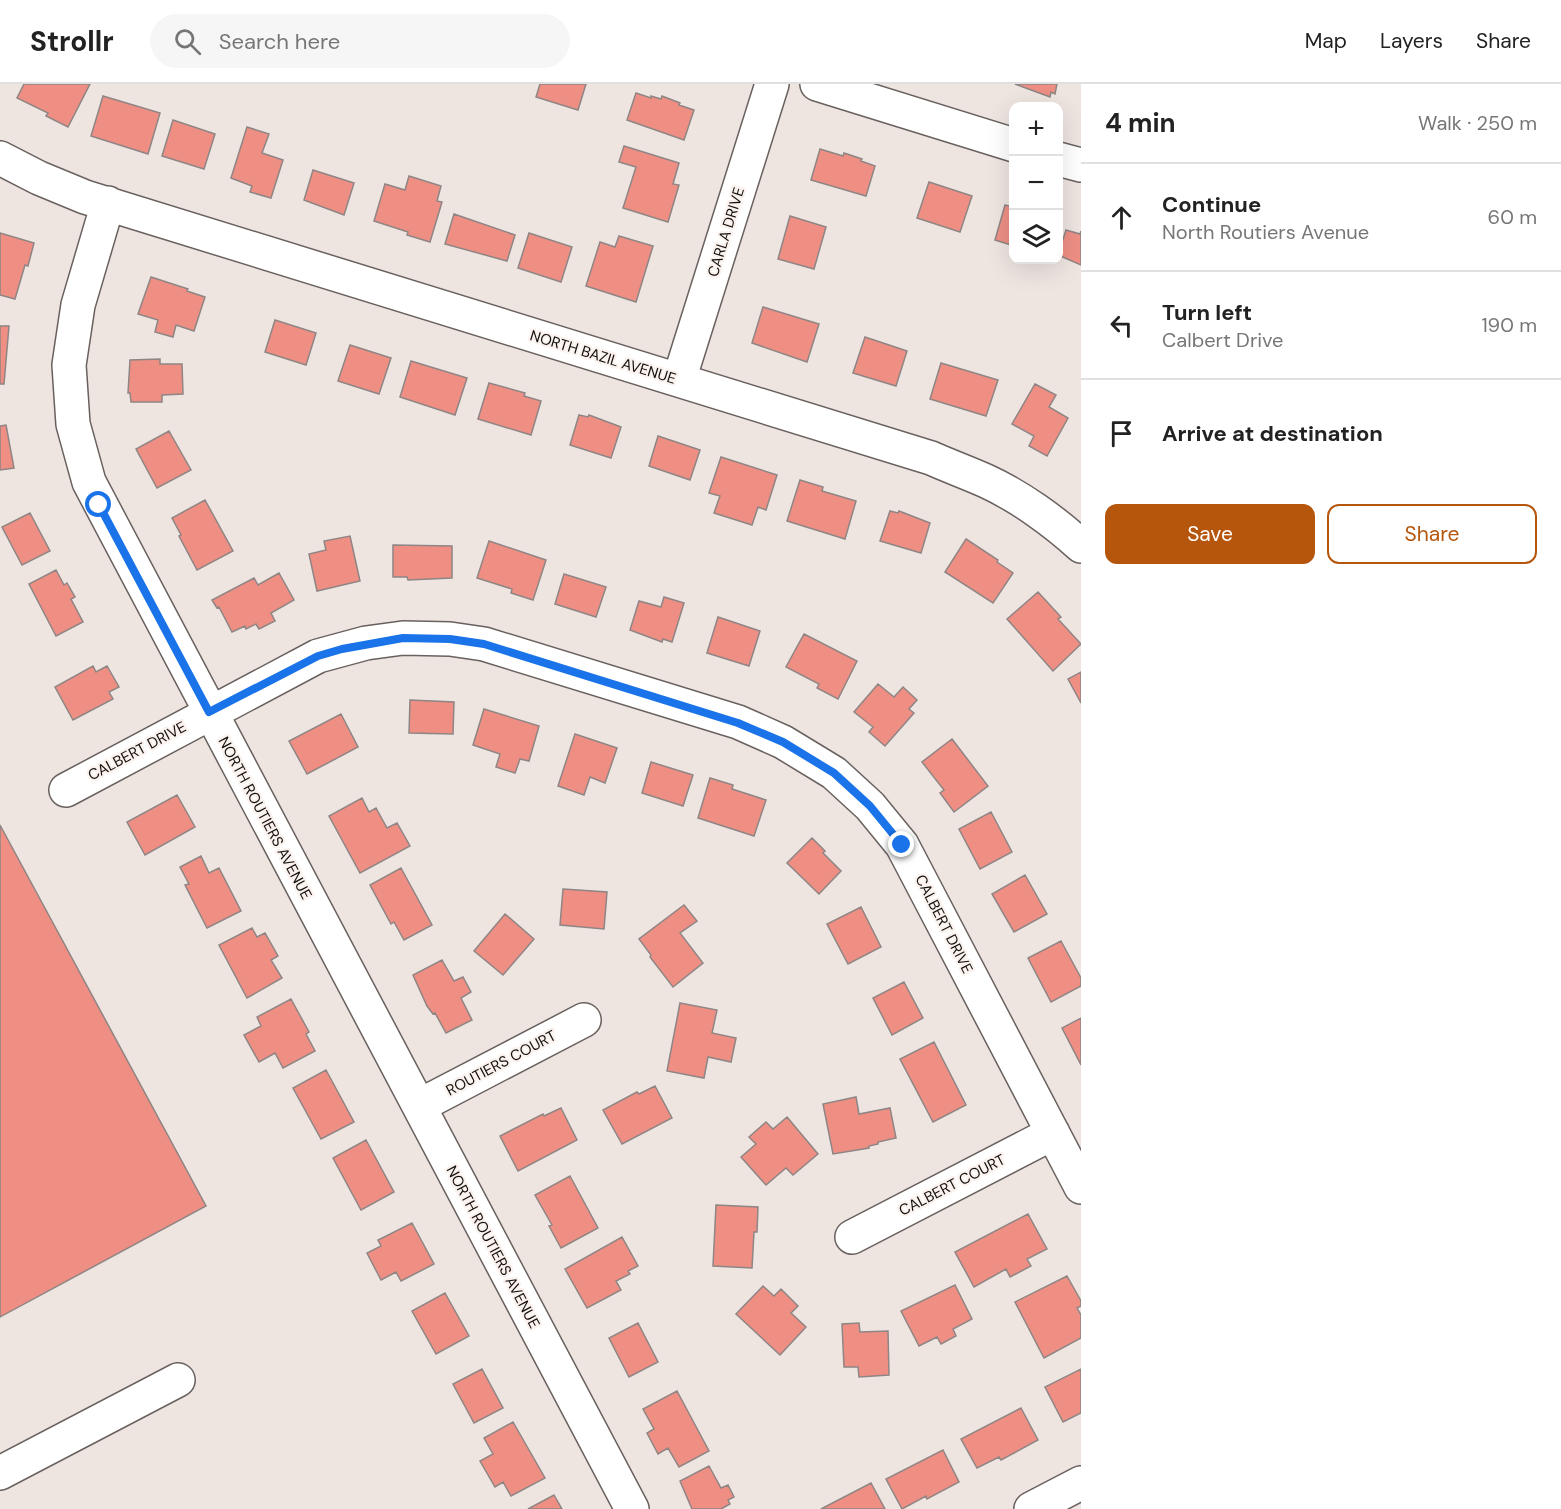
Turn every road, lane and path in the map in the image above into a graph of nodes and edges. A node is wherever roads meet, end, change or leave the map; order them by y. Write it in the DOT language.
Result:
graph roads {
  1 [pos="772,84"];
  2 [pos="817,84"];
  3 [pos="1009,143"];
  4 [pos="0,158"];
  5 [pos="1063,160"];
  6 [pos="1081,165"];
  7 [pos="108,203"];
  8 [pos="679,380"];
  9 [pos="1081,546"];
  10 [pos="209,712"];
  11 [pos="66,790"];
  12 [pos="584,1020"];
  13 [pos="419,1107"];
  14 [pos="1053,1133"];
  15 [pos="1081,1187"];
  16 [pos="852,1237"];
  17 [pos="178,1380"];
  18 [pos="0,1473"];
  19 [pos="1081,1482"];
  20 [pos="632,1509"];
  21 [pos="1031,1509"];
  1 -- 8 [label="street, CARLA DRIVE"];
  2 -- 3 [label="street"];
  4 -- 7 [label="street"];
  5 -- 6 [label="street"];
  7 -- 8 [label="street, NORTH BAZIL AVENUE"];
  7 -- 10 [label="street, NORTH ROUTIERS AVENUE"];
  8 -- 9 [label="street, NORTH BAZIL AVENUE"];
  10 -- 11 [label="street, CALBERT DRIVE"];
  10 -- 13 [label="street, NORTH ROUTIERS AVENUE"];
  10 -- 14 [label="street, CALBERT DRIVE"];
  12 -- 13 [label="street, ROUTIERS COURT"];
  13 -- 20 [label="street, NORTH ROUTIERS AVENUE"];
  14 -- 15 [label="street, CALBERT DRIVE"];
  14 -- 16 [label="street, CALBERT COURT"];
  17 -- 18 [label="street"];
  19 -- 21 [label="street"];
}
